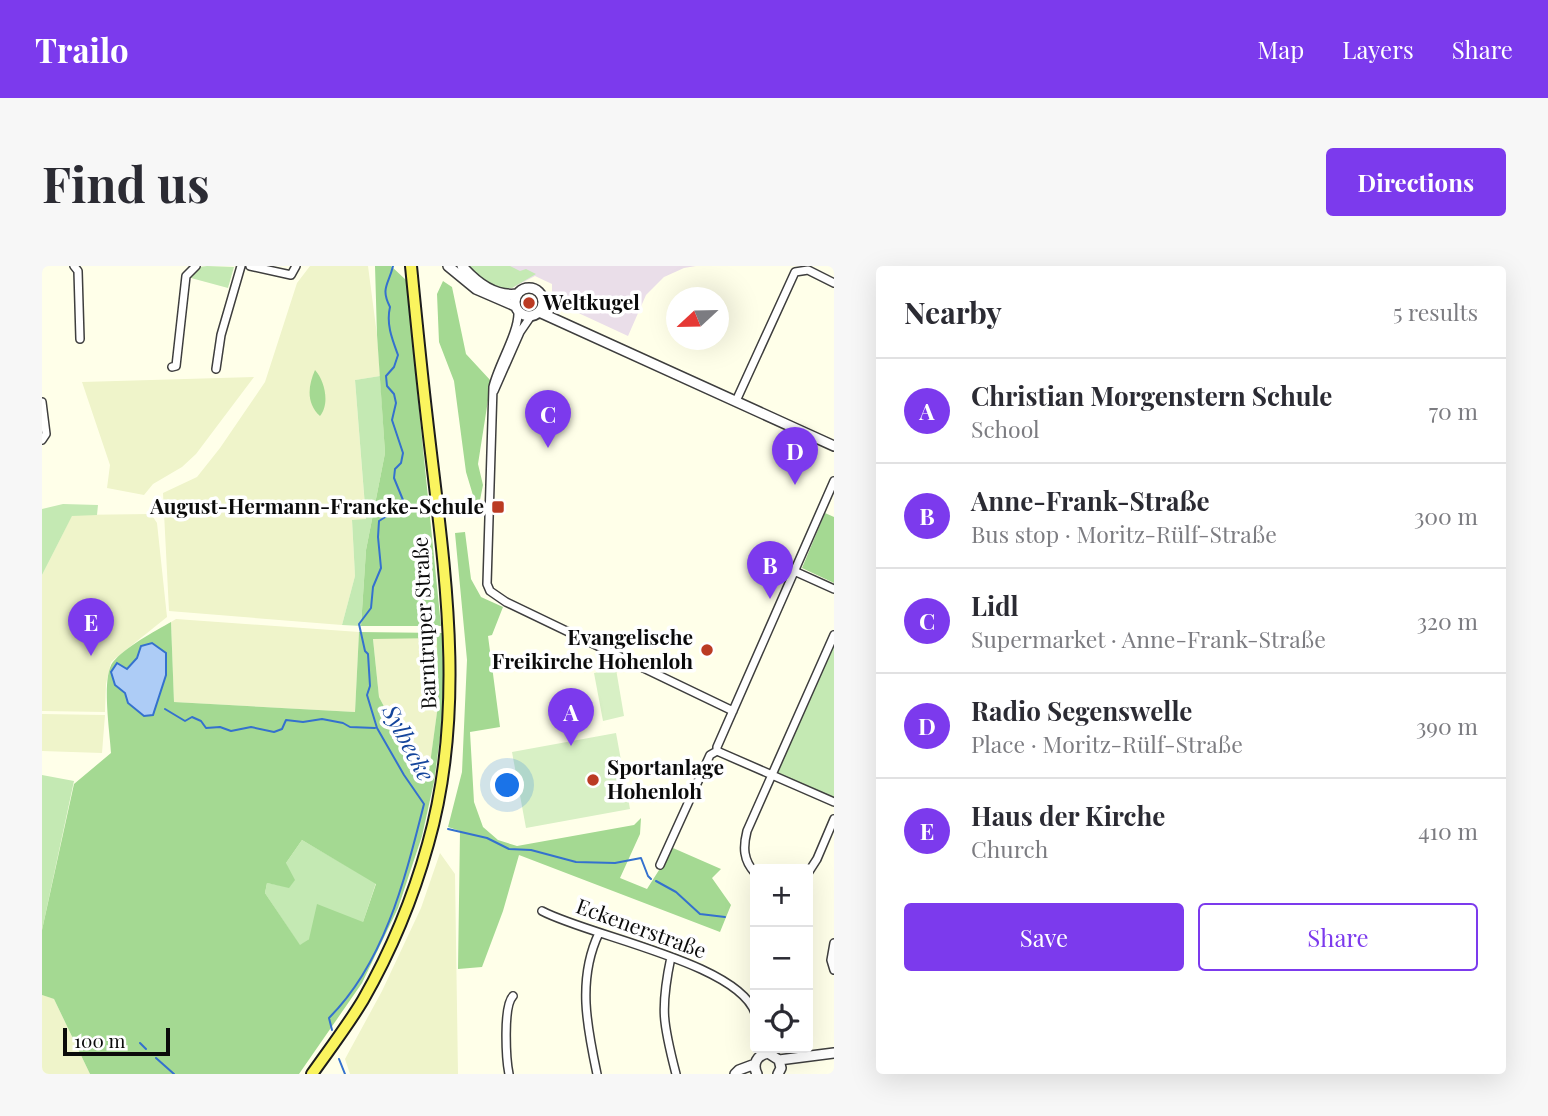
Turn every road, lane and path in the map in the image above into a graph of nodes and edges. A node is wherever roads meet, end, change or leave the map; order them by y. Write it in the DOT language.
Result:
graph roads {
  1 [pos="74,266"];
  2 [pos="197,266"];
  3 [pos="241,266"];
  4 [pos="250,266"];
  5 [pos="296,266"];
  6 [pos="411,266"];
  7 [pos="448,266"];
  8 [pos="462,266"];
  9 [pos="834,283"];
  10 [pos="517,294"];
  11 [pos="517,309"];
  12 [pos="538,312"];
  13 [pos="80,339"];
  14 [pos="172,367"];
  15 [pos="216,369"];
  16 [pos="494,392"];
  17 [pos="737,399"];
  18 [pos="42,402"];
  19 [pos="42,440"];
  20 [pos="834,440"];
  21 [pos="834,446"];
  22 [pos="834,481"];
  23 [pos="794,571"];
  24 [pos="834,589"];
  25 [pos="834,635"];
  26 [pos="733,711"];
  27 [pos="717,751"];
  28 [pos="772,775"];
  29 [pos="834,802"];
  30 [pos="834,819"];
  31 [pos="660,864"];
  32 [pos="813,865"];
  33 [pos="750,867"];
  34 [pos="542,911"];
  35 [pos="598,933"];
  36 [pos="834,943"];
  37 [pos="671,957"];
  38 [pos="834,970"];
  39 [pos="513,996"];
  40 [pos="750,1003"];
  41 [pos="763,1053"];
  42 [pos="766,1053"];
  43 [pos="834,1053"];
  44 [pos="779,1067"];
  45 [pos="754,1071"];
  46 [pos="312,1074"];
  47 [pos="509,1074"];
  48 [pos="597,1074"];
  49 [pos="676,1074"];
  50 [pos="736,1074"];
  1 -- 13 [label="street"];
  2 -- 14 [label="street"];
  3 -- 15 [label="street"];
  4 -- 5 [label="street"];
  6 -- 46 [label="main road, Barntruper Straße"];
  7 -- 11 [label="street"];
  8 -- 10 [label="street"];
  9 -- 17 [label="street"];
  10 -- 11 [label="street"];
  10 -- 12 [label="street"];
  11 -- 12 [label="street"];
  11 -- 16 [label="street"];
  12 -- 16 [label="street"];
  12 -- 17 [label="street"];
  16 -- 26 [label="street"];
  17 -- 20 [label="street"];
  17 -- 21 [label="street"];
  18 -- 19 [label="street"];
  22 -- 23 [label="street"];
  23 -- 24 [label="street"];
  23 -- 26 [label="street"];
  25 -- 28 [label="street"];
  26 -- 27 [label="street"];
  27 -- 28 [label="street"];
  27 -- 31 [label="street"];
  28 -- 29 [label="street"];
  28 -- 33 [label="street"];
  30 -- 32 [label="street"];
  34 -- 35 [label="street, Eckenerstraße"];
  35 -- 37 [label="street, Eckenerstraße"];
  35 -- 48 [label="street"];
  36 -- 38 [label="street"];
  37 -- 40 [label="street, Eckenerstraße"];
  37 -- 49 [label="street"];
  39 -- 47 [label="street"];
  41 -- 45 [label="street"];
  42 -- 44 [label="street"];
  43 -- 44 [label="street"];
  45 -- 50 [label="street"];
}
